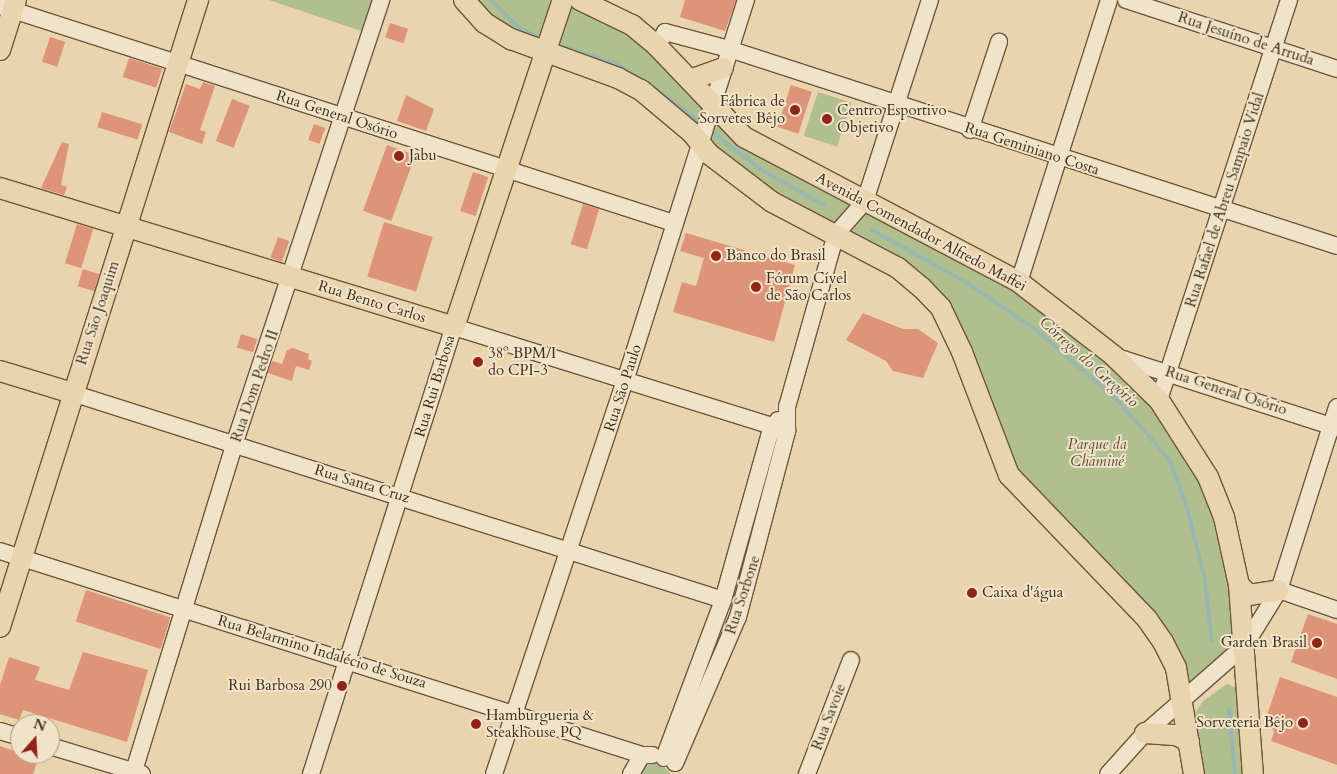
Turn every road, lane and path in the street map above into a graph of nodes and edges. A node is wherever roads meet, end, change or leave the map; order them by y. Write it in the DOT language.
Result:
graph roads {
  1 [pos="198,0"];
  2 [pos="381,0"];
  3 [pos="464,0"];
  4 [pos="563,0"];
  5 [pos="580,0"];
  6 [pos="746,0"];
  7 [pos="930,0"];
  8 [pos="1109,0"];
  9 [pos="1126,0"];
  10 [pos="1289,0"];
  11 [pos="10,5"];
  12 [pos="998,42"];
  13 [pos="657,46"];
  14 [pos="1274,48"];
  15 [pos="0,50"];
  16 [pos="546,52"];
  17 [pos="726,59"];
  18 [pos="178,64"];
  19 [pos="1337,69"];
  20 [pos="690,80"];
  21 [pos="897,105"];
  22 [pos="710,111"];
  23 [pos="342,117"];
  24 [pos="970,130"];
  25 [pos="700,142"];
  26 [pos="1059,158"];
  27 [pos="507,171"];
  28 [pos="0,188"];
  29 [pos="865,202"];
  30 [pos="1221,210"];
  31 [pos="674,223"];
  32 [pos="126,226"];
  33 [pos="836,234"];
  34 [pos="1337,246"];
  35 [pos="292,278"];
  36 [pos="1019,282"];
  37 [pos="454,327"];
  38 [pos="1114,356"];
  39 [pos="0,371"];
  40 [pos="1170,373"];
  41 [pos="625,381"];
  42 [pos="72,393"];
  43 [pos="1159,400"];
  44 [pos="1337,407"];
  45 [pos="1334,427"];
  46 [pos="780,429"];
  47 [pos="234,445"];
  48 [pos="401,496"];
  49 [pos="570,548"];
  50 [pos="0,551"];
  51 [pos="22,558"];
  52 [pos="1239,585"];
  53 [pos="1278,590"];
  54 [pos="723,600"];
  55 [pos="186,609"];
  56 [pos="1337,610"];
  57 [pos="0,627"];
  58 [pos="1245,645"];
  59 [pos="347,659"];
  60 [pos="851,660"];
  61 [pos="690,687"];
  62 [pos="708,693"];
  63 [pos="1183,700"];
  64 [pos="514,712"];
  65 [pos="1145,733"];
  66 [pos="1189,742"];
  67 [pos="60,749"];
  68 [pos="642,755"];
  69 [pos="673,765"];
  70 [pos="136,773"];
  71 [pos="312,774"];
  72 [pos="494,774"];
  73 [pos="631,774"];
  74 [pos="807,774"];
  75 [pos="1108,774"];
  76 [pos="1194,774"];
  77 [pos="1253,774"];
  1 -- 18 [label="main road, Rua São Joaquim"];
  2 -- 23 [label="street, Rua Dom Pedro II"];
  3 -- 16 [label="main road"];
  4 -- 16 [label="main road, Rua Rui Barbosa"];
  5 -- 13 [label="main road, Avenida Comendador Alfredo Maffei"];
  6 -- 17 [label="street, Rua São Paulo"];
  7 -- 21 [label="street"];
  8 -- 26 [label="street"];
  9 -- 14 [label="street, Rua Jesuíno de Arruda"];
  10 -- 14 [label="street, Rua Rafael de Abreu Sampaio Vidal"];
  11 -- 15 [label="main road"];
  11 -- 18 [label="street, Rua General Osório"];
  12 -- 24 [label="street"];
  13 -- 17 [label="street, Rua Geminiano Costa"];
  13 -- 20 [label="main road, Avenida Comendador Alfredo Maffei"];
  14 -- 19 [label="street, Rua Jesuíno de Arruda"];
  14 -- 30 [label="street, Rua Rafael de Abreu Sampaio Vidal"];
  16 -- 25 [label="main road"];
  16 -- 27 [label="main road, Rua Rui Barbosa"];
  17 -- 20 [label="main road"];
  17 -- 21 [label="street, Rua Geminiano Costa"];
  17 -- 22 [label="street, Rua São Paulo"];
  18 -- 23 [label="street, Rua General Osório"];
  18 -- 32 [label="main road, Rua São Joaquim"];
  20 -- 22 [label="main road, Avenida Comendador Alfredo Maffei"];
  21 -- 24 [label="street, Rua Geminiano Costa"];
  21 -- 29 [label="street"];
  22 -- 25 [label="street, Rua São Paulo"];
  22 -- 29 [label="main road, Avenida Comendador Alfredo Maffei"];
  23 -- 27 [label="street, Rua General Osório"];
  23 -- 35 [label="street, Rua Dom Pedro II"];
  24 -- 26 [label="street, Rua Geminiano Costa"];
  25 -- 31 [label="street, Rua São Paulo"];
  25 -- 33 [label="main road"];
  26 -- 30 [label="street, Rua Geminiano Costa"];
  26 -- 36 [label="street"];
  27 -- 31 [label="street, Rua General Osório"];
  27 -- 37 [label="main road, Rua Rui Barbosa"];
  28 -- 32 [label="main road, Rua Bento Carlos"];
  29 -- 33 [label="street, Rua Sorbone"];
  29 -- 36 [label="main road, Avenida Comendador Alfredo Maffei"];
  30 -- 34 [label="street, Rua Geminiano Costa"];
  30 -- 40 [label="street, Rua Rafael de Abreu Sampaio Vidal"];
  31 -- 41 [label="street, Rua São Paulo"];
  32 -- 35 [label="main road, Rua Bento Carlos"];
  32 -- 42 [label="main road, Rua São Joaquim"];
  33 -- 46 [label="street, Rua Sorbone"];
  33 -- 63 [label="main road"];
  35 -- 37 [label="main road, Rua Bento Carlos"];
  35 -- 47 [label="street, Rua Dom Pedro II"];
  36 -- 38 [label="main road, Avenida Comendador Alfredo Maffei"];
  37 -- 41 [label="street, Rua Bento Carlos"];
  37 -- 48 [label="street, Rua Rui Barbosa"];
  38 -- 40 [label="street, Rua General Osório"];
  38 -- 43 [label="main road, Avenida Comendador Alfredo Maffei"];
  39 -- 42 [label="main road, Rua Santa Cruz"];
  40 -- 43 [label="street, Rua Rafael de Abreu Sampaio Vidal"];
  40 -- 45 [label="street, Rua General Osório"];
  41 -- 46 [label="street, Rua Bento Carlos"];
  41 -- 49 [label="street, Rua São Paulo"];
  42 -- 47 [label="street, Rua Santa Cruz"];
  42 -- 51 [label="main road, Rua São Joaquim"];
  43 -- 52 [label="main road, Avenida Comendador Alfredo Maffei"];
  44 -- 45 [label="street"];
  45 -- 53 [label="street"];
  46 -- 54 [label="street, Rua Sorbone"];
  46 -- 62 [label="street, Rua Sorbone"];
  47 -- 48 [label="street, Rua Santa Cruz"];
  47 -- 55 [label="street, Rua Dom Pedro II"];
  48 -- 49 [label="street, Rua Santa Cruz"];
  48 -- 59 [label="street, Rua Rui Barbosa"];
  49 -- 54 [label="street, Rua Santa Cruz"];
  49 -- 64 [label="street, Rua São Paulo"];
  50 -- 51 [label="street, Rua Belarmino Indalécio de Souza"];
  51 -- 55 [label="street, Rua Belarmino Indalécio de Souza"];
  51 -- 57 [label="main road, Rua São Joaquim"];
  52 -- 53 [label="main road"];
  52 -- 58 [label="main road, Avenida Comendador Alfredo Maffei"];
  53 -- 56 [label="street"];
  53 -- 58 [label="street"];
  54 -- 61 [label="street, Rua Sorbone"];
  55 -- 59 [label="street, Rua Belarmino Indalécio de Souza"];
  55 -- 70 [label="street, Rua Dom Pedro II"];
  58 -- 63 [label="street"];
  58 -- 77 [label="main road, Avenida Comendador Alfredo Maffei"];
  59 -- 64 [label="street, Rua Belarmino Indalécio de Souza"];
  59 -- 71 [label="street, Rua Rui Barbosa"];
  60 -- 74 [label="street, Rua Savoie"];
  61 -- 62 [label="street"];
  61 -- 69 [label="street, Rua Sorbone"];
  62 -- 69 [label="street, Rua Sorbone"];
  63 -- 65 [label="street"];
  63 -- 66 [label="main road"];
  64 -- 68 [label="street, Rua Belarmino Indalécio de Souza"];
  64 -- 72 [label="street, Rua São Paulo"];
  65 -- 66 [label="main road"];
  65 -- 75 [label="street"];
  66 -- 76 [label="main road"];
  67 -- 70 [label="street"];
  68 -- 69 [label="street"];
  68 -- 73 [label="street"];
}
